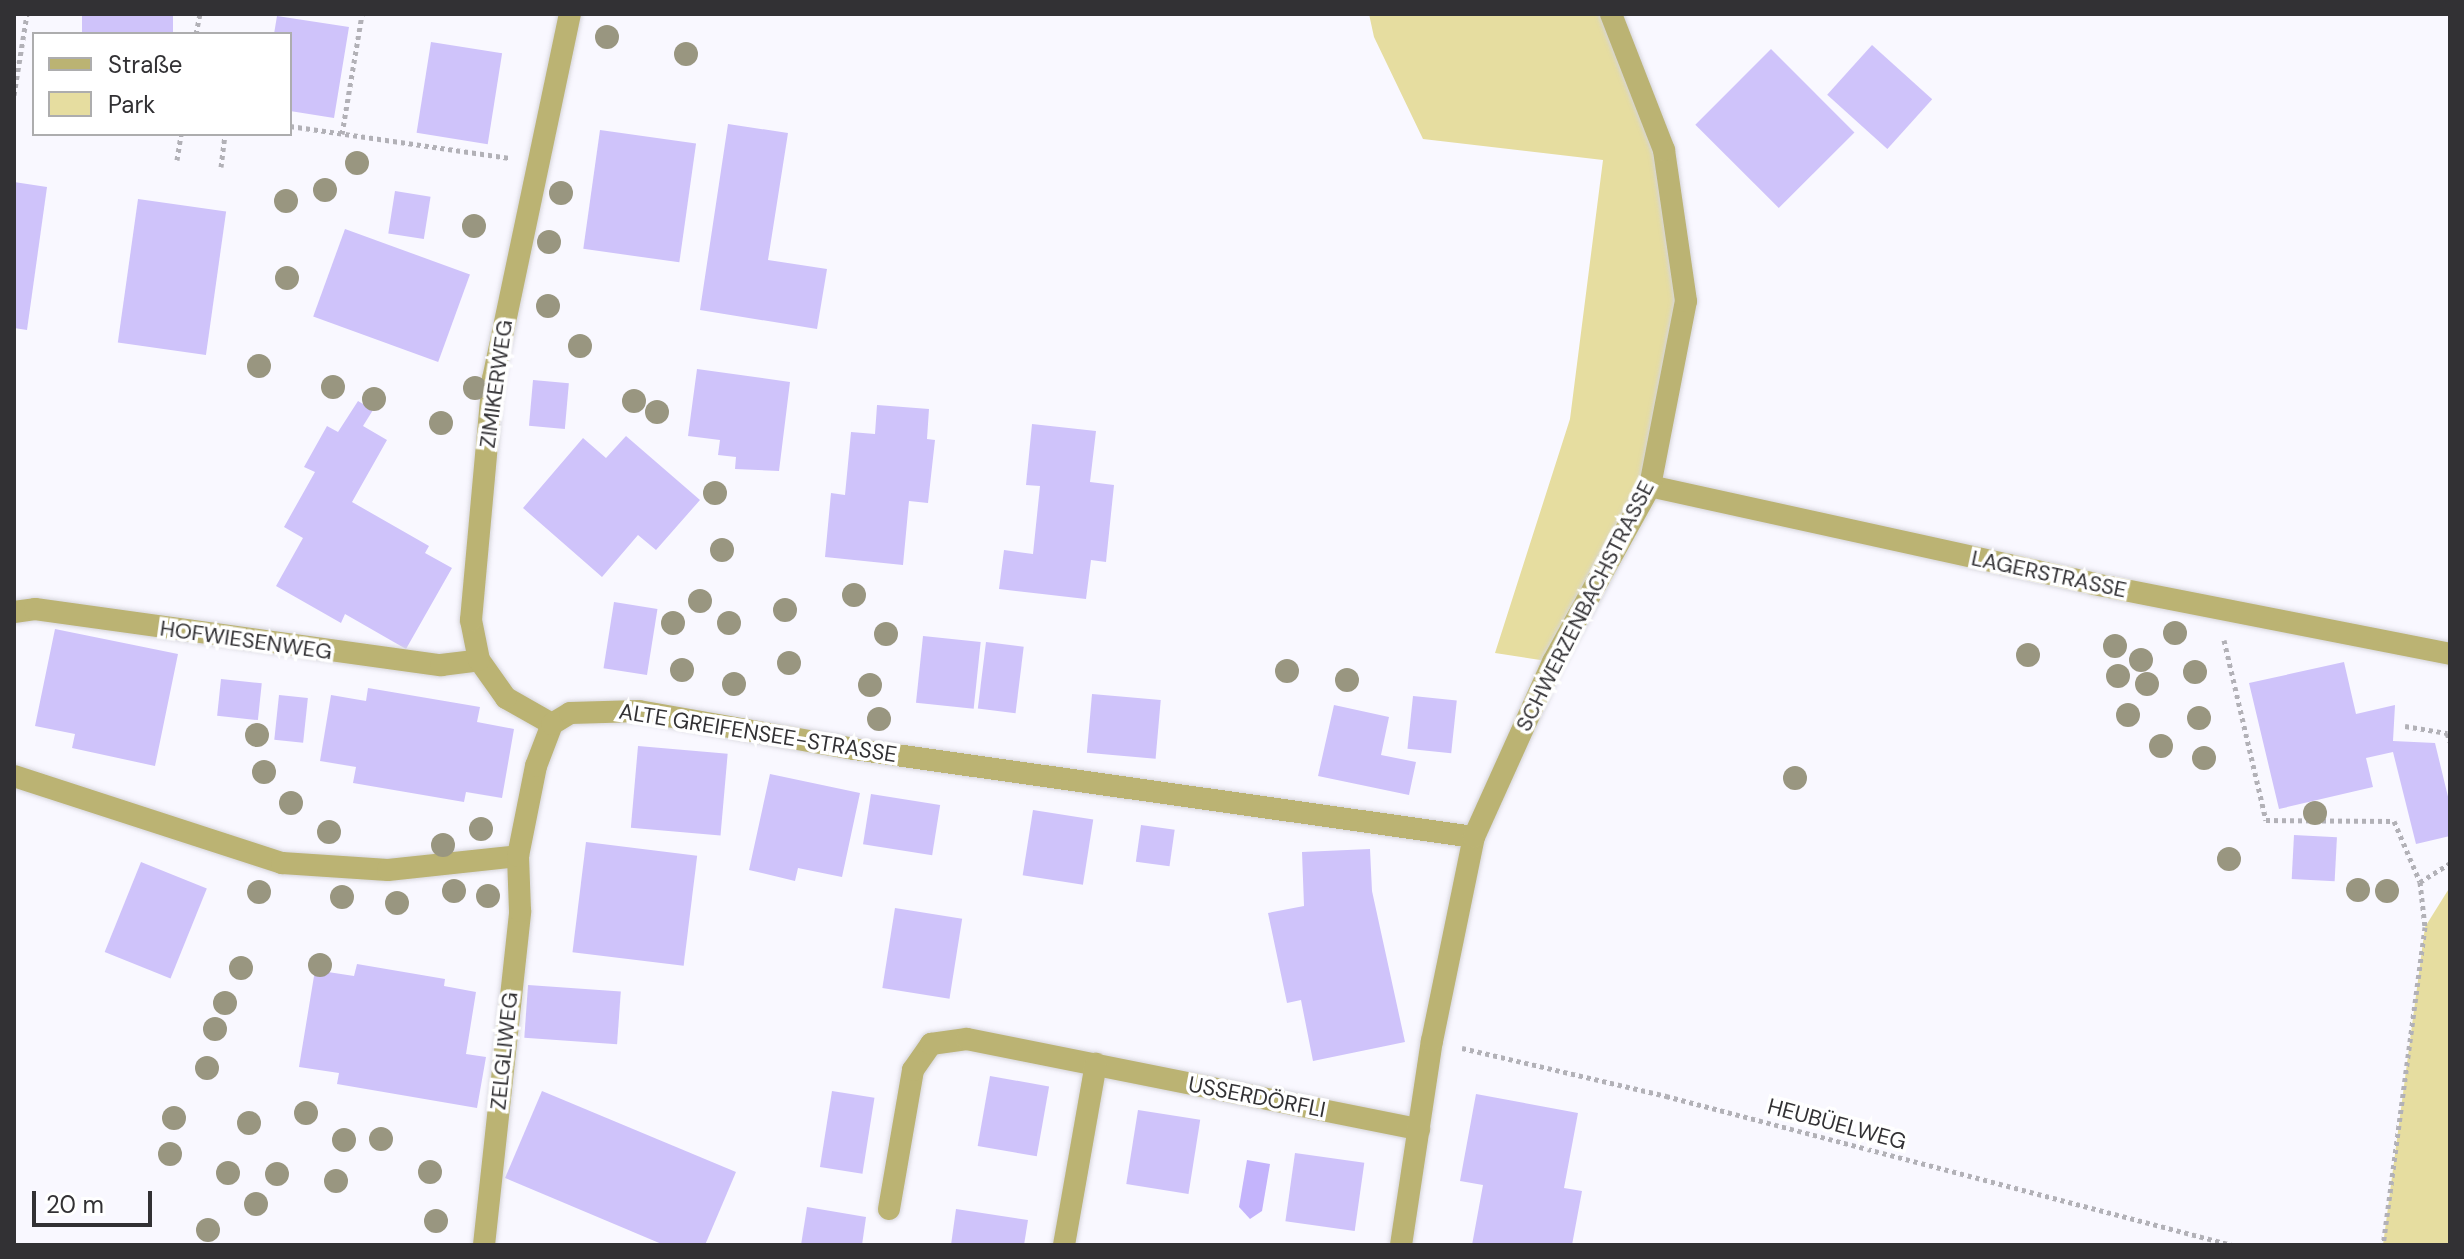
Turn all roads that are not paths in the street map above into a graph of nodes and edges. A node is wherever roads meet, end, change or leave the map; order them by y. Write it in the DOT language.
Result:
graph roads {
  1 [pos="570,14"];
  2 [pos="1611,14"];
  3 [pos="1650,486"];
  4 [pos="14,612"];
  5 [pos="2450,654"];
  6 [pos="479,660"];
  7 [pos="552,724"];
  8 [pos="14,776"];
  9 [pos="1474,837"];
  10 [pos="518,856"];
  11 [pos="1096,1064"];
  12 [pos="1419,1129"];
  13 [pos="889,1209"];
  14 [pos="484,1245"];
  15 [pos="1064,1245"];
  16 [pos="1401,1245"];
  1 -- 6 [label="street, ZIMIKERWEG"];
  2 -- 3 [label="street, SCHWERZENBACHSTRASSE"];
  3 -- 5 [label="street, LAGERSTRASSE"];
  3 -- 9 [label="street, SCHWERZENBACHSTRASSE"];
  4 -- 6 [label="street, HOFWIESENWEG"];
  6 -- 7 [label="street, ZIMIKERWEG"];
  7 -- 9 [label="street, ALTE GREIFENSEE-STRASSE"];
  7 -- 10 [label="street"];
  8 -- 10 [label="street"];
  9 -- 12 [label="street, SCHWERZENBACHSTRASSE"];
  10 -- 14 [label="street, ZELGLIWEG"];
  11 -- 12 [label="street, USSERDÖRFLI"];
  11 -- 13 [label="street, USSERDÖRFLI"];
  11 -- 15 [label="street"];
  12 -- 16 [label="street, SCHWERZENBACHSTRASSE"];
}
